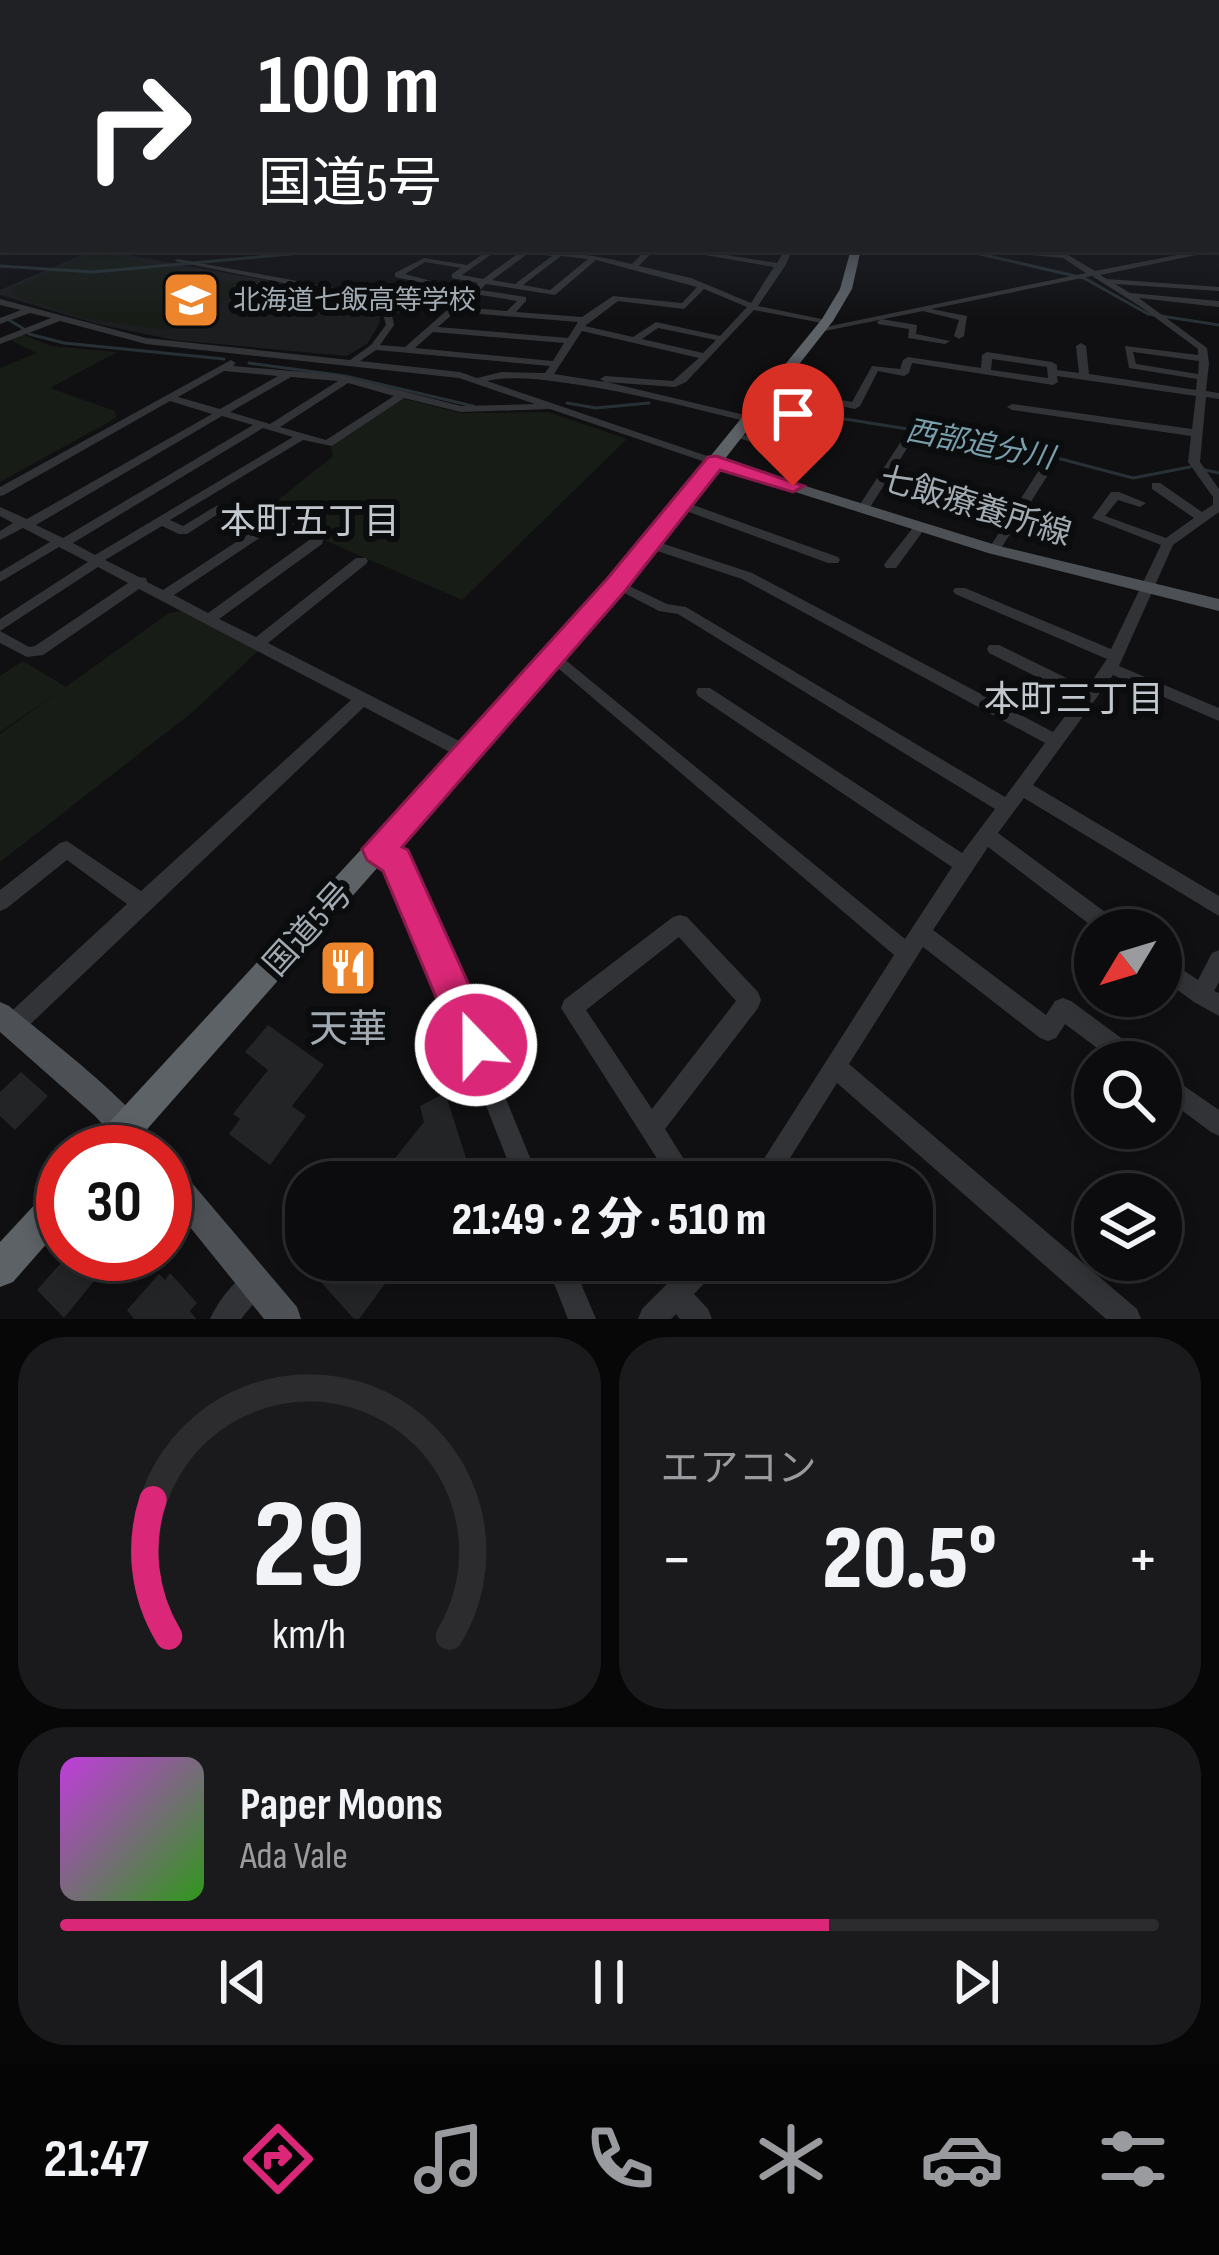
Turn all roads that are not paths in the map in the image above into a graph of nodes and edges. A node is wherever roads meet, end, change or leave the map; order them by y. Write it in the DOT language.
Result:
graph roads {
  1 [pos="490,252"];
  2 [pos="526,252"];
  3 [pos="535,252"];
  4 [pos="603,252"];
  5 [pos="648,252"];
  6 [pos="730,252"];
  7 [pos="788,252"];
  8 [pos="855,252"];
  9 [pos="1190,252"];
  10 [pos="1059,253"];
  11 [pos="558,255"];
  12 [pos="596,258"];
  13 [pos="178,261"];
  14 [pos="781,266"];
  15 [pos="467,267"];
  16 [pos="634,267"];
  17 [pos="1101,277"];
  18 [pos="485,281"];
  19 [pos="703,285"];
  20 [pos="517,286"];
  21 [pos="1219,289"];
  22 [pos="473,291"];
  23 [pos="1127,295"];
  24 [pos="0,302"];
  25 [pos="1219,304"];
  26 [pos="753,307"];
  27 [pos="453,309"];
  28 [pos="28,310"];
  29 [pos="923,310"];
  30 [pos="389,313"];
  31 [pos="509,314"];
  32 [pos="57,319"];
  33 [pos="872,320"];
  34 [pos="0,321"];
  35 [pos="581,324"];
  36 [pos="824,325"];
  37 [pos="431,328"];
  38 [pos="959,336"];
  39 [pos="723,339"];
  40 [pos="0,341"];
  41 [pos="568,341"];
  42 [pos="633,341"];
  43 [pos="945,341"];
  44 [pos="1081,346"];
  45 [pos="374,347"];
  46 [pos="407,350"];
  47 [pos="249,352"];
  48 [pos="704,356"];
  49 [pos="353,361"];
  50 [pos="555,364"];
  51 [pos="223,368"];
  52 [pos="1206,371"];
  53 [pos="290,373"];
  54 [pos="1084,376"];
  55 [pos="547,378"];
  56 [pos="346,380"];
  57 [pos="479,380"];
  58 [pos="589,383"];
  59 [pos="402,395"];
  60 [pos="1219,396"];
  61 [pos="170,398"];
  62 [pos="764,400"];
  63 [pos="550,405"];
  64 [pos="1012,407"];
  65 [pos="221,414"];
  66 [pos="748,419"];
  67 [pos="814,425"];
  68 [pos="266,427"];
  69 [pos="1196,434"];
  70 [pos="736,436"];
  71 [pos="301,437"];
  72 [pos="906,442"];
  73 [pos="716,462"];
  74 [pos="1049,464"];
  75 [pos="1156,486"];
  76 [pos="0,492"];
  77 [pos="137,499"];
  78 [pos="1140,503"];
  79 [pos="682,505"];
  80 [pos="220,509"];
  81 [pos="863,509"];
  82 [pos="0,511"];
  83 [pos="166,518"];
  84 [pos="1211,518"];
  85 [pos="26,523"];
  86 [pos="920,527"];
  87 [pos="260,532"];
  88 [pos="0,536"];
  89 [pos="62,542"];
  90 [pos="317,542"];
  91 [pos="1168,543"];
  92 [pos="650,544"];
  93 [pos="994,550"];
  94 [pos="97,560"];
  95 [pos="833,560"];
  96 [pos="361,562"];
  97 [pos="891,565"];
  98 [pos="0,578"];
  99 [pos="141,581"];
  100 [pos="616,585"];
  101 [pos="1147,589"];
  102 [pos="959,591"];
  103 [pos="166,594"];
  104 [pos="1219,605"];
  105 [pos="212,617"];
  106 [pos="0,626"];
  107 [pos="0,636"];
  108 [pos="260,642"];
  109 [pos="994,649"];
  110 [pos="552,657"];
  111 [pos="1113,663"];
  112 [pos="704,692"];
  113 [pos="1089,696"];
  114 [pos="363,698"];
  115 [pos="1219,715"];
  116 [pos="1054,740"];
  117 [pos="466,753"];
  118 [pos="1021,787"];
  119 [pos="1007,807"];
  120 [pos="986,836"];
  121 [pos="379,849"];
  122 [pos="964,865"];
  123 [pos="0,902"];
  124 [pos="142,903"];
  125 [pos="1219,908"];
  126 [pos="1085,909"];
  127 [pos="914,943"];
  128 [pos="1219,960"];
  129 [pos="1182,980"];
  130 [pos="1210,1000"];
  131 [pos="6,1020"];
  132 [pos="1106,1041"];
  133 [pos="836,1067"];
  134 [pos="1182,1097"];
  135 [pos="1219,1124"];
  136 [pos="108,1125"];
  137 [pos="142,1125"];
  138 [pos="652,1127"];
  139 [pos="520,1161"];
  140 [pos="673,1161"];
  141 [pos="774,1161"];
  142 [pos="192,1206"];
  143 [pos="36,1229"];
  144 [pos="0,1269"];
  145 [pos="567,1281"];
  146 [pos="691,1281"];
  147 [pos="254,1283"];
  148 [pos="678,1296"];
  149 [pos="224,1319"];
  150 [pos="284,1319"];
  151 [pos="582,1319"];
  152 [pos="652,1319"];
  153 [pos="698,1319"];
  154 [pos="1127,1319"];
  1 -- 15 [label="street"];
  2 -- 18 [label="street"];
  3 -- 11 [label="street"];
  4 -- 12 [label="street"];
  5 -- 16 [label="street"];
  6 -- 14 [label="street"];
  7 -- 14 [label="street"];
  8 -- 36 [label="highway, 国道5号"];
  9 -- 17 [label="street"];
  10 -- 17 [label="street"];
  11 -- 12 [label="street"];
  11 -- 20 [label="street"];
  12 -- 16 [label="street"];
  12 -- 20 [label="street"];
  13 -- 30 [label="street"];
  14 -- 26 [label="street"];
  15 -- 18 [label="street"];
  15 -- 30 [label="street"];
  16 -- 19 [label="street"];
  17 -- 21 [label="street"];
  17 -- 23 [label="street"];
  17 -- 29 [label="street"];
  18 -- 20 [label="street"];
  18 -- 22 [label="street"];
  19 -- 26 [label="street"];
  19 -- 35 [label="street"];
  22 -- 27 [label="street"];
  22 -- 31 [label="street"];
  23 -- 25 [label="street"];
  23 -- 52 [label="street"];
  24 -- 28 [label="street"];
  26 -- 36 [label="street"];
  26 -- 39 [label="street"];
  27 -- 31 [label="street"];
  27 -- 37 [label="street"];
  28 -- 32 [label="street"];
  28 -- 34 [label="street"];
  29 -- 33 [label="street"];
  29 -- 38 [label="street"];
  30 -- 45 [label="street"];
  31 -- 35 [label="street"];
  32 -- 40 [label="street"];
  32 -- 47 [label="street"];
  33 -- 36 [label="street"];
  33 -- 43 [label="street"];
  35 -- 41 [label="street"];
  35 -- 42 [label="street"];
  36 -- 62 [label="highway, 国道5号"];
  37 -- 41 [label="street"];
  37 -- 46 [label="street"];
  39 -- 42 [label="street"];
  39 -- 48 [label="street"];
  41 -- 50 [label="street"];
  42 -- 48 [label="street"];
  44 -- 54 [label="street"];
  45 -- 46 [label="street"];
  45 -- 49 [label="street"];
  46 -- 50 [label="street"];
  47 -- 49 [label="street"];
  47 -- 51 [label="street"];
  48 -- 58 [label="street"];
  49 -- 57 [label="street"];
  50 -- 55 [label="street"];
  51 -- 53 [label="street"];
  51 -- 61 [label="street"];
  52 -- 52 [label="street"];
  52 -- 54 [label="street"];
  52 -- 60 [label="street"];
  52 -- 69 [label="street"];
  53 -- 56 [label="street"];
  53 -- 65 [label="street"];
  54 -- 62 [label="street"];
  55 -- 57 [label="street"];
  55 -- 58 [label="street"];
  56 -- 59 [label="street"];
  56 -- 68 [label="street"];
  57 -- 63 [label="street"];
  58 -- 66 [label="street"];
  59 -- 63 [label="street"];
  59 -- 71 [label="street"];
  61 -- 65 [label="street"];
  61 -- 76 [label="street"];
  62 -- 66 [label="highway, 国道5号"];
  63 -- 73 [label="street"];
  64 -- 69 [label="street"];
  65 -- 68 [label="street"];
  65 -- 85 [label="street"];
  66 -- 70 [label="highway, 国道5号"];
  67 -- 70 [label="street"];
  68 -- 71 [label="street"];
  68 -- 77 [label="street"];
  69 -- 84 [label="street"];
  70 -- 73 [label="highway, 国道5号"];
  71 -- 83 [label="street"];
  72 -- 81 [label="street"];
  73 -- 79 [label="highway, 国道5号"];
  73 -- 81 [label="main road, 七飯療養所線"];
  74 -- 93 [label="street"];
  75 -- 84 [label="street"];
  77 -- 83 [label="street"];
  77 -- 89 [label="street"];
  78 -- 91 [label="street"];
  79 -- 92 [label="highway, 国道5号"];
  79 -- 95 [label="street"];
  80 -- 83 [label="street"];
  81 -- 86 [label="main road, 七飯療養所線"];
  82 -- 85 [label="street"];
  83 -- 94 [label="street"];
  84 -- 91 [label="street"];
  85 -- 88 [label="street"];
  85 -- 89 [label="street"];
  86 -- 93 [label="main road, 七飯療養所線"];
  86 -- 97 [label="street"];
  87 -- 103 [label="street"];
  89 -- 94 [label="street"];
  89 -- 98 [label="street"];
  90 -- 105 [label="street"];
  91 -- 101 [label="street"];
  92 -- 100 [label="highway, 国道5号"];
  92 -- 116 [label="street"];
  93 -- 101 [label="main road, 七飯療養所線"];
  94 -- 99 [label="street"];
  94 -- 106 [label="street"];
  96 -- 108 [label="street"];
  99 -- 103 [label="street"];
  99 -- 107 [label="street"];
  100 -- 110 [label="highway, 国道5号"];
  100 -- 119 [label="street"];
  101 -- 104 [label="main road, 七飯療養所線"];
  101 -- 111 [label="street"];
  102 -- 111 [label="street"];
  103 -- 105 [label="street"];
  105 -- 108 [label="street"];
  108 -- 114 [label="street"];
  109 -- 113 [label="street"];
  110 -- 117 [label="highway, 国道5号"];
  110 -- 127 [label="street"];
  111 -- 113 [label="street"];
  111 -- 115 [label="street"];
  112 -- 122 [label="street"];
  113 -- 116 [label="street"];
  114 -- 117 [label="street"];
  114 -- 124 [label="street"];
  116 -- 118 [label="street"];
  117 -- 121 [label="highway, 国道5号"];
  118 -- 119 [label="street"];
  118 -- 125 [label="street"];
  119 -- 120 [label="street"];
  120 -- 122 [label="street"];
  120 -- 126 [label="street"];
  121 -- 137 [label="highway, 国道5号"];
  121 -- 139 [label="street"];
  122 -- 127 [label="street"];
  123 -- 124 [label="street"];
  124 -- 131 [label="street"];
  127 -- 132 [label="street"];
  127 -- 133 [label="street"];
  128 -- 130 [label="street"];
  129 -- 130 [label="street"];
  131 -- 136 [label="main road"];
  133 -- 141 [label="street"];
  133 -- 154 [label="street"];
  134 -- 135 [label="street"];
  138 -- 138 [label="street"];
  138 -- 140 [label="street"];
  142 -- 147 [label="main road"];
  143 -- 144 [label="highway"];
  145 -- 151 [label="street"];
  146 -- 148 [label="street"];
  147 -- 149 [label="street"];
  147 -- 150 [label="main road"];
  148 -- 152 [label="street"];
  148 -- 153 [label="street"];
}
